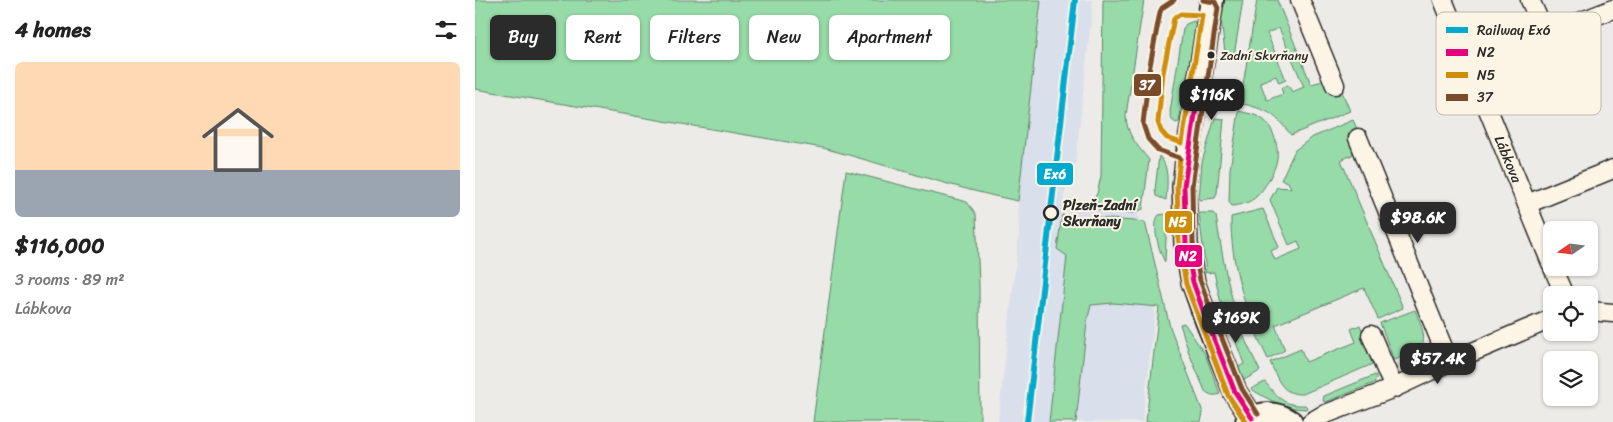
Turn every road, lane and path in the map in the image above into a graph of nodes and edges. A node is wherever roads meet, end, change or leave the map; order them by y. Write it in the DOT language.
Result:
graph roads {
  1 [pos="1212,0"];
  2 [pos="1300,0"];
  3 [pos="1443,0"];
  4 [pos="1530,0"];
  5 [pos="1613,9"];
  6 [pos="1448,12"];
  7 [pos="1535,12"];
  8 [pos="1601,14"];
  9 [pos="1335,85"];
  10 [pos="1491,115"];
  11 [pos="1358,138"];
  12 [pos="1613,169"];
  13 [pos="1527,204"];
  14 [pos="1543,243"];
  15 [pos="1598,312"];
  16 [pos="1613,313"];
  17 [pos="1543,321"];
  18 [pos="1371,335"];
  19 [pos="1449,362"];
  20 [pos="1394,388"];
  21 [pos="1249,420"];
  22 [pos="1291,422"];
  23 [pos="1311,422"];
  1 -- 21 [label="street"];
  2 -- 9 [label="street"];
  3 -- 6 [label="street, Lábkova"];
  4 -- 7 [label="street"];
  5 -- 8 [label="street"];
  10 -- 13 [label="street, Lábkova"];
  11 -- 19 [label="street"];
  12 -- 13 [label="street"];
  13 -- 14 [label="street, Lábkova"];
  15 -- 16 [label="street"];
  17 -- 19 [label="street"];
  18 -- 20 [label="street"];
  19 -- 20 [label="street"];
  20 -- 23 [label="street"];
  21 -- 22 [label="street"];
}
